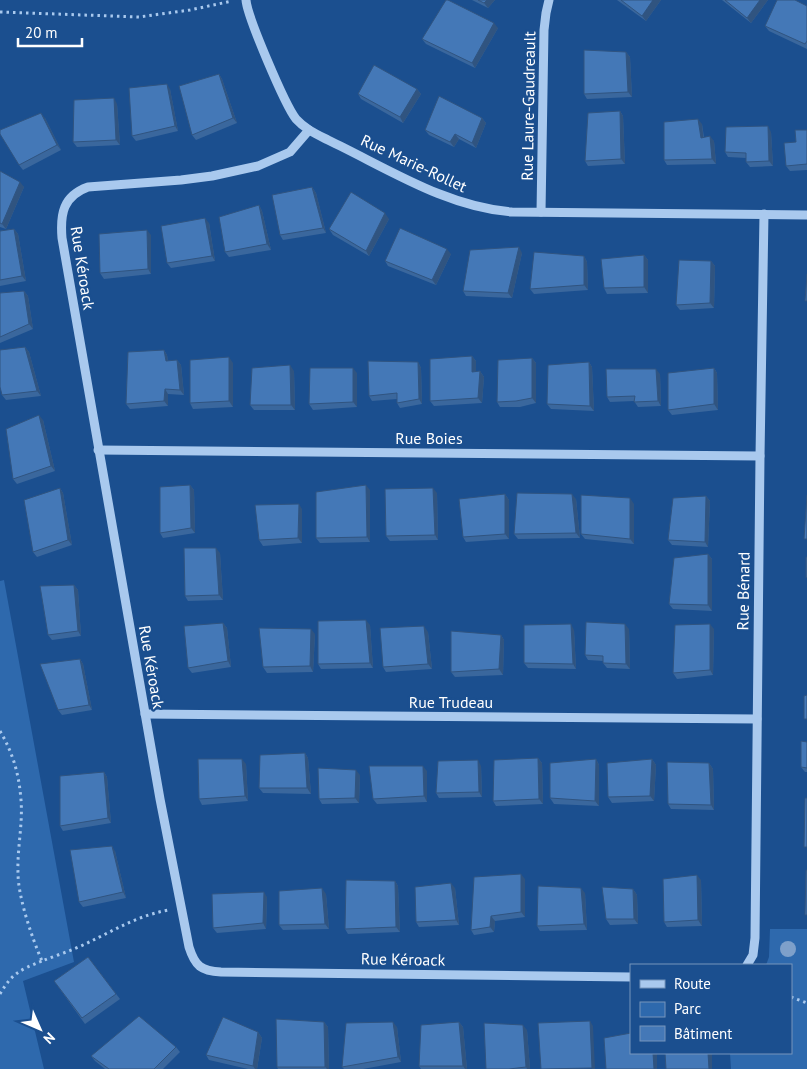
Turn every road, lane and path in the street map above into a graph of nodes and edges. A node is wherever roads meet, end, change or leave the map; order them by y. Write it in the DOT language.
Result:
graph roads {
  1 [pos="235,0"];
  2 [pos="246,0"];
  3 [pos="549,0"];
  4 [pos="0,12"];
  5 [pos="309,130"];
  6 [pos="541,212"];
  7 [pos="764,214"];
  8 [pos="807,215"];
  9 [pos="98,450"];
  10 [pos="760,456"];
  11 [pos="145,714"];
  12 [pos="757,719"];
  13 [pos="0,731"];
  14 [pos="181,907"];
  15 [pos="42,961"];
  16 [pos="748,964"];
  17 [pos="630,977"];
  18 [pos="0,994"];
  19 [pos="792,997"];
  20 [pos="807,1003"];
  1 -- 4 [label="path"];
  2 -- 5 [label="street, Rue Marie-Rollet"];
  3 -- 6 [label="street, Rue Laure-Gaudreault"];
  5 -- 6 [label="street, Rue Marie-Rollet"];
  5 -- 9 [label="street, Rue Kéroack"];
  6 -- 7 [label="street, Rue Marie-Rollet"];
  7 -- 8 [label="street, Rue Marie-Rollet"];
  7 -- 10 [label="street, Rue Bénard"];
  9 -- 10 [label="street, Rue Boies"];
  9 -- 11 [label="street, Rue Kéroack"];
  10 -- 12 [label="street, Rue Bénard"];
  11 -- 12 [label="street, Rue Trudeau"];
  11 -- 14 [label="street, Rue Kéroack"];
  12 -- 16 [label="street, Rue Bénard"];
  13 -- 15 [label="path"];
  14 -- 15 [label="path"];
  14 -- 17 [label="street, Rue Kéroack"];
  15 -- 18 [label="path"];
  19 -- 20 [label="path"];
}
